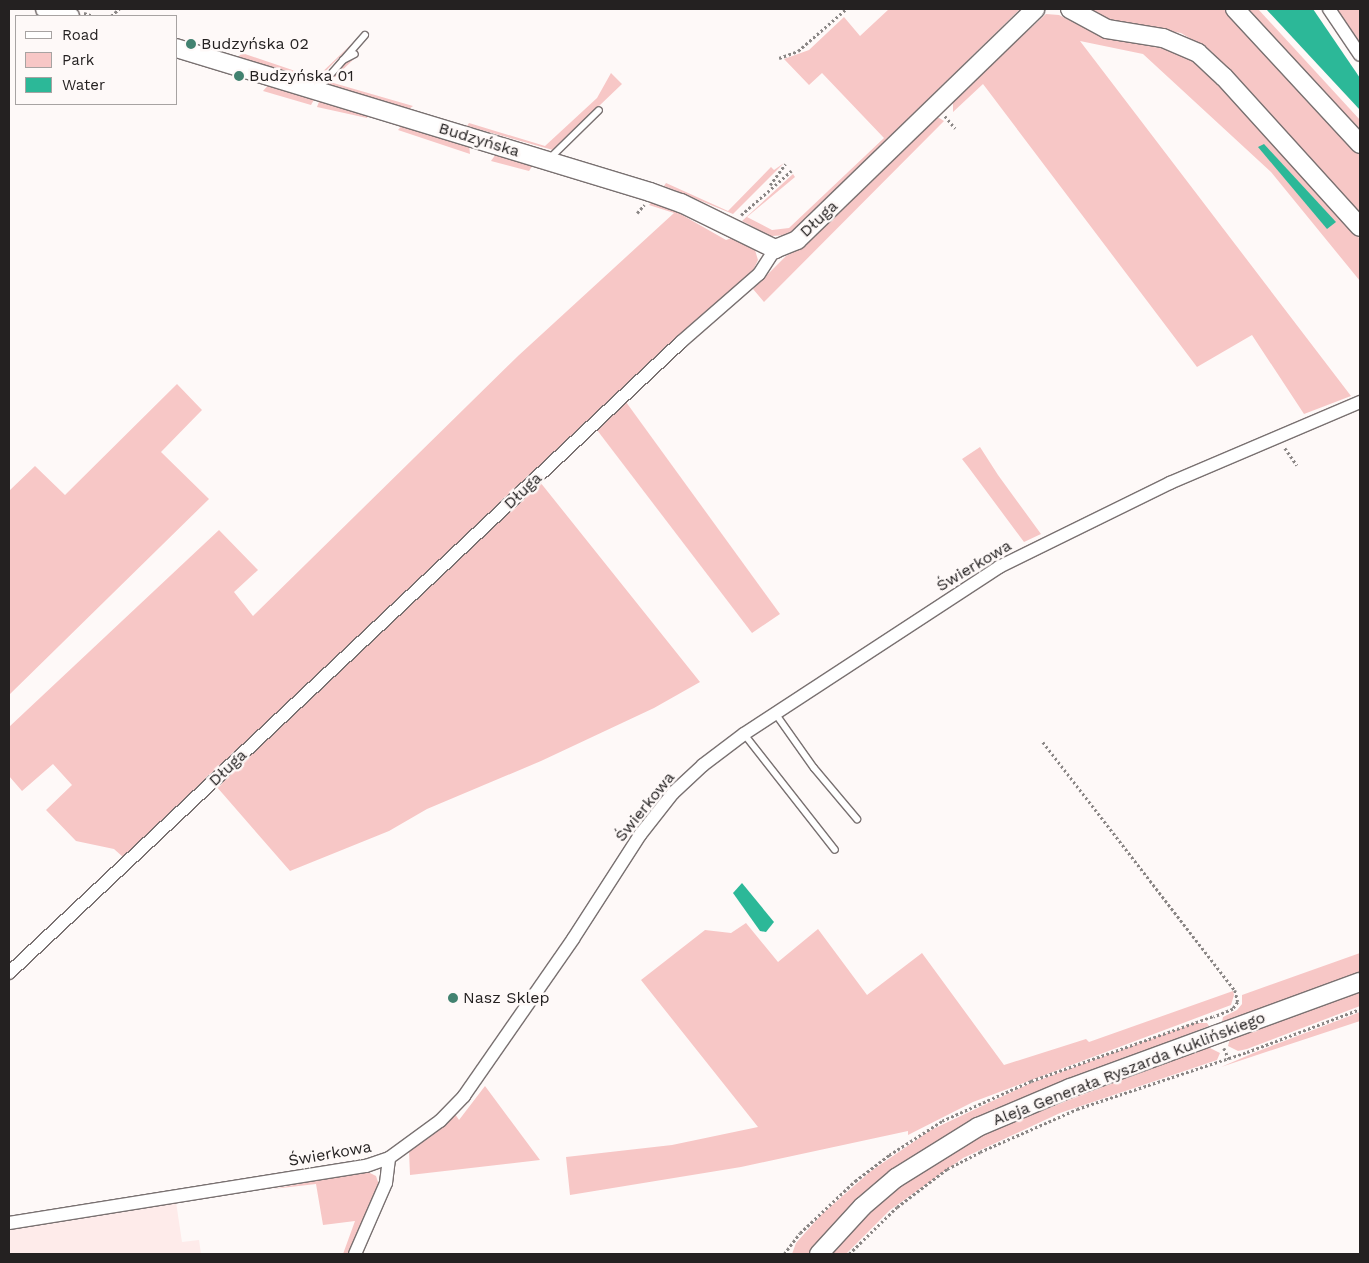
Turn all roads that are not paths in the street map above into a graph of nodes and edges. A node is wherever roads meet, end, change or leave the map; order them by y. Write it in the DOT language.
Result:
graph roads {
  1 [pos="45,9"];
  2 [pos="1035,9"];
  3 [pos="1070,9"];
  4 [pos="1235,9"];
  5 [pos="1329,9"];
  6 [pos="66,15"];
  7 [pos="365,35"];
  8 [pos="178,49"];
  9 [pos="355,54"];
  10 [pos="1360,55"];
  11 [pos="337,64"];
  12 [pos="316,91"];
  13 [pos="599,110"];
  14 [pos="1360,144"];
  15 [pos="548,160"];
  16 [pos="1360,227"];
  17 [pos="775,249"];
  18 [pos="1360,402"];
  19 [pos="775,714"];
  20 [pos="744,734"];
  21 [pos="857,819"];
  22 [pos="835,850"];
  23 [pos="9,973"];
  24 [pos="1360,982"];
  25 [pos="389,1158"];
  26 [pos="9,1223"];
  27 [pos="355,1254"];
  28 [pos="819,1254"];
  1 -- 6 [label="street"];
  2 -- 17 [label="street, Długa"];
  3 -- 16 [label="street"];
  4 -- 14 [label="street"];
  5 -- 10 [label="street"];
  7 -- 11 [label="lane"];
  8 -- 12 [label="street, Budzyńska"];
  9 -- 11 [label="lane"];
  11 -- 12 [label="lane"];
  12 -- 15 [label="street, Budzyńska"];
  13 -- 15 [label="lane"];
  15 -- 17 [label="street, Budzyńska"];
  17 -- 23 [label="street, Długa"];
  18 -- 19 [label="street, Świerkowa"];
  19 -- 20 [label="street, Świerkowa"];
  19 -- 21 [label="lane"];
  20 -- 22 [label="lane"];
  20 -- 25 [label="street, Świerkowa"];
  24 -- 28 [label="street, Aleja Generała Ryszarda Kuklińskiego"];
  25 -- 26 [label="street, Świerkowa"];
  25 -- 27 [label="street"];
}
